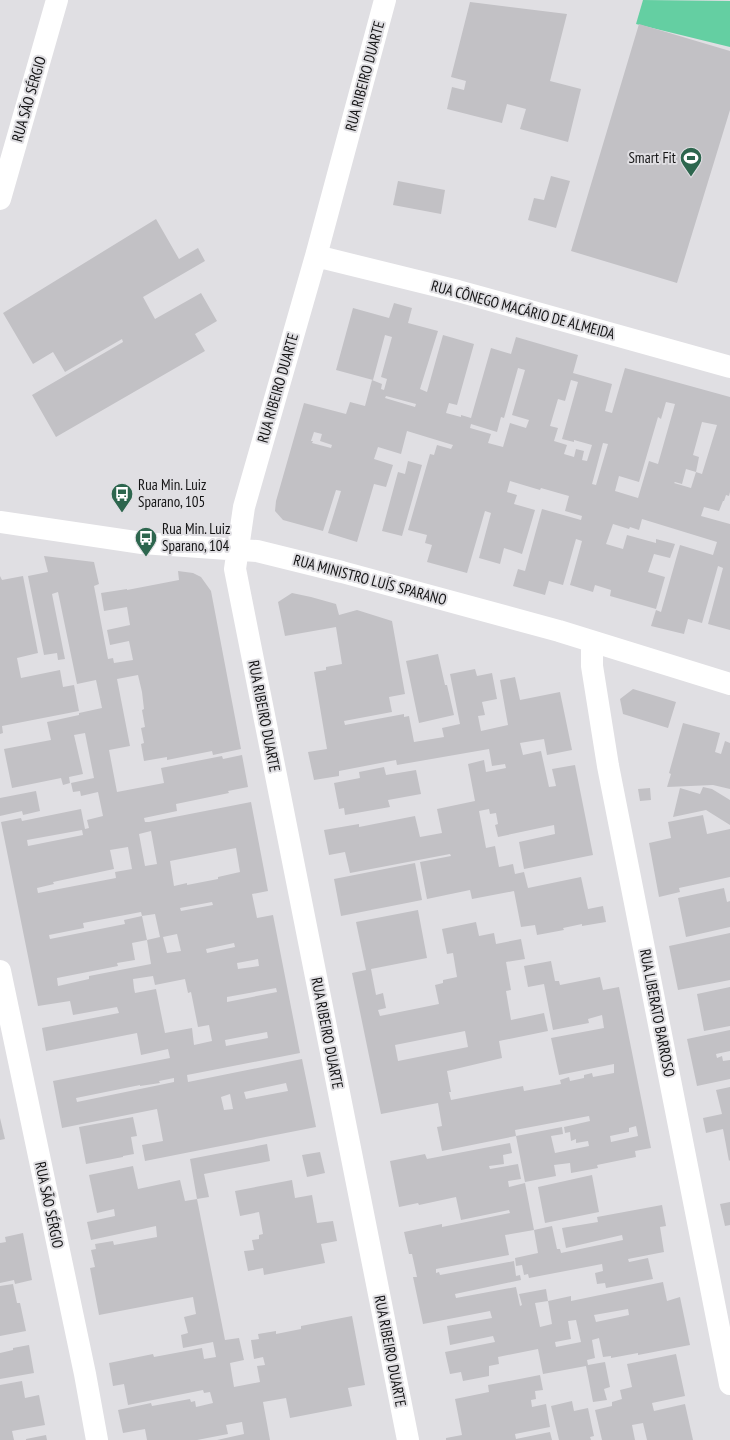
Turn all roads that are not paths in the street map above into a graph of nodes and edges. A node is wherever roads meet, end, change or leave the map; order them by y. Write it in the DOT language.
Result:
graph roads {
  1 [pos="57,0"];
  2 [pos="385,0"];
  3 [pos="0,199"];
  4 [pos="316,256"];
  5 [pos="730,368"];
  6 [pos="0,522"];
  7 [pos="238,550"];
  8 [pos="592,642"];
  9 [pos="730,684"];
  10 [pos="0,971"];
  11 [pos="730,1384"];
  12 [pos="97,1440"];
  13 [pos="408,1440"];
  1 -- 3 [label="street, RUA SÃO SÉRGIO"];
  2 -- 4 [label="street, RUA RIBEIRO DUARTE"];
  4 -- 5 [label="street, RUA CÔNEGO MACÁRIO DE ALMEIDA"];
  4 -- 7 [label="street, RUA RIBEIRO DUARTE"];
  6 -- 7 [label="street, RUA MINISTRO LUÍS SPARANO"];
  7 -- 8 [label="street, RUA MINISTRO LUÍS SPARANO"];
  7 -- 13 [label="street, RUA RIBEIRO DUARTE"];
  8 -- 9 [label="street, RUA MINISTRO LUÍS SPARANO"];
  8 -- 11 [label="street, RUA LIBERATO BARROSO"];
  10 -- 12 [label="street, RUA SÃO SÉRGIO"];
}
